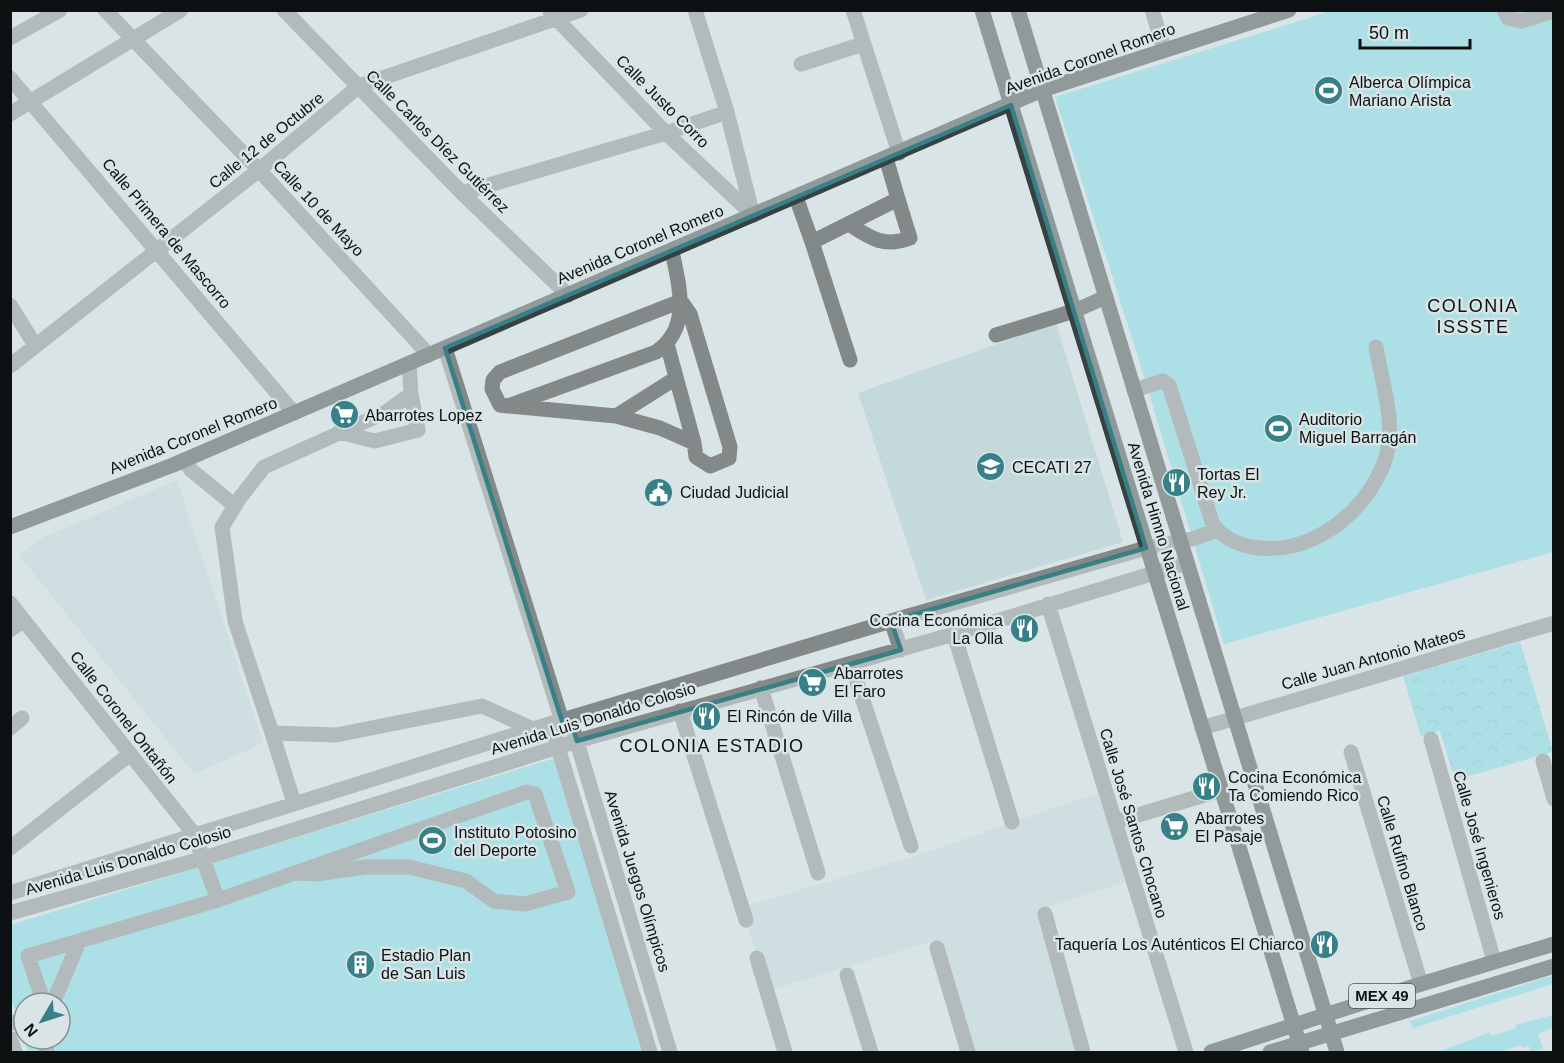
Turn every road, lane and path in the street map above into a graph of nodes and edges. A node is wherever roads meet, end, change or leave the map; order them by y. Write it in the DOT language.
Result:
graph roads {
  1 [pos="60,10"];
  2 [pos="105,10"];
  3 [pos="181,10"];
  4 [pos="284,10"];
  5 [pos="581,10"];
  6 [pos="695,10"];
  7 [pos="853,10"];
  8 [pos="981,10"];
  9 [pos="1018,10"];
  10 [pos="1152,10"];
  11 [pos="1289,10"];
  12 [pos="1504,10"];
  13 [pos="1554,11"];
  14 [pos="552,14"];
  15 [pos="10,38"];
  16 [pos="134,40"];
  17 [pos="863,44"];
  18 [pos="1164,49"];
  19 [pos="801,64"];
  20 [pos="10,78"];
  21 [pos="359,86"];
  22 [pos="1042,90"];
  23 [pos="32,102"];
  24 [pos="1011,105"];
  25 [pos="728,112"];
  26 [pos="10,114"];
  27 [pos="666,134"];
  28 [pos="892,156"];
  29 [pos="260,170"];
  30 [pos="462,193"];
  31 [pos="796,197"];
  32 [pos="898,199"];
  33 [pos="753,215"];
  34 [pos="849,224"];
  35 [pos="812,242"];
  36 [pos="158,250"];
  37 [pos="672,250"];
  38 [pos="568,295"];
  39 [pos="1106,297"];
  40 [pos="681,301"];
  41 [pos="10,305"];
  42 [pos="1074,311"];
  43 [pos="996,335"];
  44 [pos="35,345"];
  45 [pos="667,345"];
  46 [pos="1376,347"];
  47 [pos="445,348"];
  48 [pos="429,355"];
  49 [pos="849,360"];
  50 [pos="409,363"];
  51 [pos="10,366"];
  52 [pos="676,378"];
  53 [pos="1134,390"];
  54 [pos="411,394"];
  55 [pos="508,406"];
  56 [pos="294,413"];
  57 [pos="616,416"];
  58 [pos="339,432"];
  59 [pos="694,443"];
  60 [pos="184,460"];
  61 [pos="235,506"];
  62 [pos="10,527"];
  63 [pos="1216,530"];
  64 [pos="1181,542"];
  65 [pos="1146,548"];
  66 [pos="1187,563"];
  67 [pos="1154,572"];
  68 [pos="10,603"];
  69 [pos="1048,604"];
  70 [pos="24,620"];
  71 [pos="891,621"];
  72 [pos="1554,623"];
  73 [pos="10,630"];
  74 [pos="954,634"];
  75 [pos="901,650"];
  76 [pos="851,664"];
  77 [pos="761,688"];
  78 [pos="680,711"];
  79 [pos="1235,717"];
  80 [pos="561,721"];
  81 [pos="1202,728"];
  82 [pos="533,729"];
  83 [pos="272,733"];
  84 [pos="1431,739"];
  85 [pos="577,741"];
  86 [pos="558,747"];
  87 [pos="1351,752"];
  88 [pos="130,754"];
  89 [pos="1542,761"];
  90 [pos="363,781"];
  91 [pos="1221,790"];
  92 [pos="1554,799"];
  93 [pos="294,803"];
  94 [pos="371,806"];
  95 [pos="1114,816"];
  96 [pos="1012,822"];
  97 [pos="194,834"];
  98 [pos="910,846"];
  99 [pos="10,848"];
  100 [pos="204,858"];
  101 [pos="296,873"];
  102 [pos="818,873"];
  103 [pos="10,893"];
  104 [pos="218,900"];
  105 [pos="10,913"];
  106 [pos="1045,915"];
  107 [pos="746,920"];
  108 [pos="79,942"];
  109 [pos="1554,944"];
  110 [pos="937,948"];
  111 [pos="757,958"];
  112 [pos="1494,961"];
  113 [pos="1554,966"];
  114 [pos="848,975"];
  115 [pos="1421,984"];
  116 [pos="40,991"];
  117 [pos="58,991"];
  118 [pos="1326,1016"];
  119 [pos="1294,1027"];
  120 [pos="1332,1034"];
  121 [pos="10,1038"];
  122 [pos="1301,1048"];
  123 [pos="15,1053"];
  124 [pos="650,1053"];
  125 [pos="670,1053"];
  126 [pos="785,1053"];
  127 [pos="871,1053"];
  128 [pos="968,1053"];
  129 [pos="1083,1053"];
  130 [pos="1186,1053"];
  131 [pos="1211,1053"];
  132 [pos="1270,1053"];
  133 [pos="1337,1053"];
  1 -- 15 [label="street"];
  2 -- 16 [label="street, Calle 10 de Mayo"];
  3 -- 16 [label="street"];
  4 -- 21 [label="street, Calle Carlos Díez Gutiérrez"];
  5 -- 14 [label="street, Calle 12 de Octubre"];
  6 -- 25 [label="street"];
  7 -- 17 [label="street"];
  8 -- 24 [label="main road, Avenida Himno Nacional"];
  9 -- 22 [label="main road, Avenida Himno Nacional"];
  10 -- 18 [label="street"];
  11 -- 18 [label="main road, Avenida Coronel Romero"];
  12 -- 13 [label="street"];
  14 -- 21 [label="street, Calle 12 de Octubre"];
  14 -- 27 [label="street, Calle Justo Corro"];
  16 -- 23 [label="street"];
  16 -- 29 [label="street, Calle 10 de Mayo"];
  17 -- 19 [label="street"];
  17 -- 28 [label="street"];
  18 -- 22 [label="main road, Avenida Coronel Romero"];
  20 -- 23 [label="street, Calle Primera de Mascorro"];
  21 -- 29 [label="street, Calle 12 de Octubre"];
  21 -- 30 [label="street, Calle Carlos Díez Gutiérrez"];
  22 -- 24 [label="main road, Avenida Coronel Romero"];
  22 -- 39 [label="main road, Avenida Himno Nacional"];
  23 -- 26 [label="street"];
  23 -- 36 [label="street, Calle Primera de Mascorro"];
  24 -- 28 [label="main road, Avenida Coronel Romero"];
  24 -- 42 [label="main road, Avenida Himno Nacional"];
  25 -- 27 [label="street"];
  25 -- 33 [label="street"];
  27 -- 30 [label="street"];
  27 -- 33 [label="street, Calle Justo Corro"];
  28 -- 31 [label="main road, Avenida Coronel Romero"];
  28 -- 32 [label="street"];
  29 -- 36 [label="street, Calle 12 de Octubre"];
  29 -- 48 [label="street, Calle 10 de Mayo"];
  30 -- 38 [label="street, Calle Carlos Díez Gutiérrez"];
  31 -- 33 [label="main road, Avenida Coronel Romero"];
  31 -- 35 [label="street"];
  32 -- 34 [label="street"];
  32 -- 34 [label="street"];
  33 -- 37 [label="main road, Avenida Coronel Romero"];
  34 -- 35 [label="street"];
  35 -- 49 [label="street"];
  36 -- 44 [label="street, Calle 12 de Octubre"];
  36 -- 56 [label="street, Calle Primera de Mascorro"];
  37 -- 38 [label="main road, Avenida Coronel Romero"];
  37 -- 40 [label="street"];
  38 -- 47 [label="main road, Avenida Coronel Romero"];
  39 -- 42 [label="main road"];
  39 -- 53 [label="main road, Avenida Himno Nacional"];
  40 -- 45 [label="street"];
  40 -- 55 [label="street"];
  40 -- 59 [label="street"];
  41 -- 44 [label="street"];
  42 -- 43 [label="street"];
  42 -- 65 [label="main road, Avenida Himno Nacional"];
  44 -- 51 [label="street, Calle 12 de Octubre"];
  45 -- 52 [label="street"];
  45 -- 55 [label="street"];
  46 -- 63 [label="street"];
  47 -- 48 [label="main road, Avenida Coronel Romero"];
  47 -- 80 [label="street"];
  48 -- 50 [label="main road, Avenida Coronel Romero"];
  50 -- 54 [label="street"];
  50 -- 56 [label="main road, Avenida Coronel Romero"];
  52 -- 57 [label="street"];
  52 -- 59 [label="street"];
  53 -- 63 [label="street"];
  53 -- 64 [label="main road, Avenida Himno Nacional"];
  54 -- 58 [label="street"];
  54 -- 58 [label="street"];
  55 -- 57 [label="street"];
  56 -- 60 [label="main road, Avenida Coronel Romero"];
  57 -- 59 [label="street"];
  58 -- 61 [label="street"];
  60 -- 61 [label="street"];
  60 -- 62 [label="main road, Avenida Coronel Romero"];
  61 -- 83 [label="street"];
  63 -- 64 [label="street, Avenida Luis Donaldo Colosio"];
  64 -- 65 [label="street, Avenida Luis Donaldo Colosio"];
  64 -- 66 [label="main road, Avenida Himno Nacional"];
  65 -- 67 [label="main road, Avenida Himno Nacional"];
  65 -- 71 [label="street, Avenida Luis Donaldo Colosio"];
  66 -- 67 [label="street, Avenida Luis Donaldo Colosio"];
  66 -- 79 [label="main road, Avenida Himno Nacional"];
  67 -- 69 [label="street, Avenida Luis Donaldo Colosio"];
  67 -- 81 [label="main road, Avenida Himno Nacional"];
  68 -- 70 [label="street, Calle Coronel Ontañón"];
  69 -- 74 [label="street, Avenida Luis Donaldo Colosio"];
  69 -- 95 [label="street, Calle José Santos Chocano"];
  70 -- 73 [label="street"];
  70 -- 88 [label="street, Calle Coronel Ontañón"];
  71 -- 75 [label="street"];
  71 -- 80 [label="street, Avenida Luis Donaldo Colosio"];
  72 -- 79 [label="street, Calle Juan Antonio Mateos"];
  74 -- 75 [label="street, Avenida Luis Donaldo Colosio"];
  74 -- 96 [label="street"];
  75 -- 76 [label="street, Avenida Luis Donaldo Colosio"];
  76 -- 77 [label="street, Avenida Luis Donaldo Colosio"];
  76 -- 98 [label="street"];
  77 -- 78 [label="street, Avenida Luis Donaldo Colosio"];
  77 -- 102 [label="street"];
  78 -- 85 [label="street, Avenida Luis Donaldo Colosio"];
  78 -- 107 [label="street"];
  79 -- 81 [label="street, Calle Juan Antonio Mateos"];
  79 -- 118 [label="main road, Avenida Himno Nacional"];
  80 -- 82 [label="street, Avenida Luis Donaldo Colosio"];
  80 -- 85 [label="street, Avenida Juegos Olímpicos"];
  80 -- 86 [label="street"];
  81 -- 91 [label="main road, Avenida Himno Nacional"];
  82 -- 83 [label="street"];
  82 -- 90 [label="street, Avenida Luis Donaldo Colosio"];
  83 -- 93 [label="street"];
  84 -- 112 [label="street, Calle José Ingenieros"];
  85 -- 86 [label="street, Avenida Luis Donaldo Colosio"];
  85 -- 125 [label="street, Avenida Juegos Olímpicos"];
  86 -- 94 [label="street, Avenida Luis Donaldo Colosio"];
  86 -- 124 [label="street"];
  87 -- 115 [label="street, Calle Rufino Blanco"];
  88 -- 97 [label="street, Calle Coronel Ontañón"];
  88 -- 99 [label="street"];
  89 -- 92 [label="street"];
  90 -- 93 [label="street, Avenida Luis Donaldo Colosio"];
  90 -- 94 [label="street"];
  91 -- 95 [label="street"];
  91 -- 119 [label="main road, Avenida Himno Nacional"];
  93 -- 97 [label="street, Avenida Luis Donaldo Colosio"];
  94 -- 100 [label="street, Avenida Luis Donaldo Colosio"];
  95 -- 130 [label="street, Calle José Santos Chocano"];
  97 -- 100 [label="street, Calle Coronel Ontañón"];
  97 -- 103 [label="street, Avenida Luis Donaldo Colosio"];
  100 -- 104 [label="street, Calle Coronel Ontañón"];
  100 -- 105 [label="street, Avenida Luis Donaldo Colosio"];
  101 -- 101 [label="street"];
  101 -- 104 [label="street"];
  104 -- 108 [label="street"];
  106 -- 129 [label="street"];
  108 -- 116 [label="street"];
  108 -- 117 [label="street"];
  109 -- 112 [label="main road, MEX 49"];
  110 -- 128 [label="street"];
  111 -- 126 [label="street"];
  112 -- 115 [label="main road, MEX 49"];
  113 -- 120 [label="main road, MEX 49"];
  114 -- 127 [label="street"];
  115 -- 118 [label="main road, MEX 49"];
  118 -- 119 [label="main road, MEX 49"];
  118 -- 120 [label="main road, Avenida Himno Nacional"];
  119 -- 122 [label="main road, Avenida Himno Nacional"];
  119 -- 131 [label="main road, MEX 49"];
  120 -- 122 [label="main road, MEX 49"];
  120 -- 133 [label="main road, Avenida Himno Nacional"];
  121 -- 123 [label="street"];
  122 -- 132 [label="main road, MEX 49"];
}
